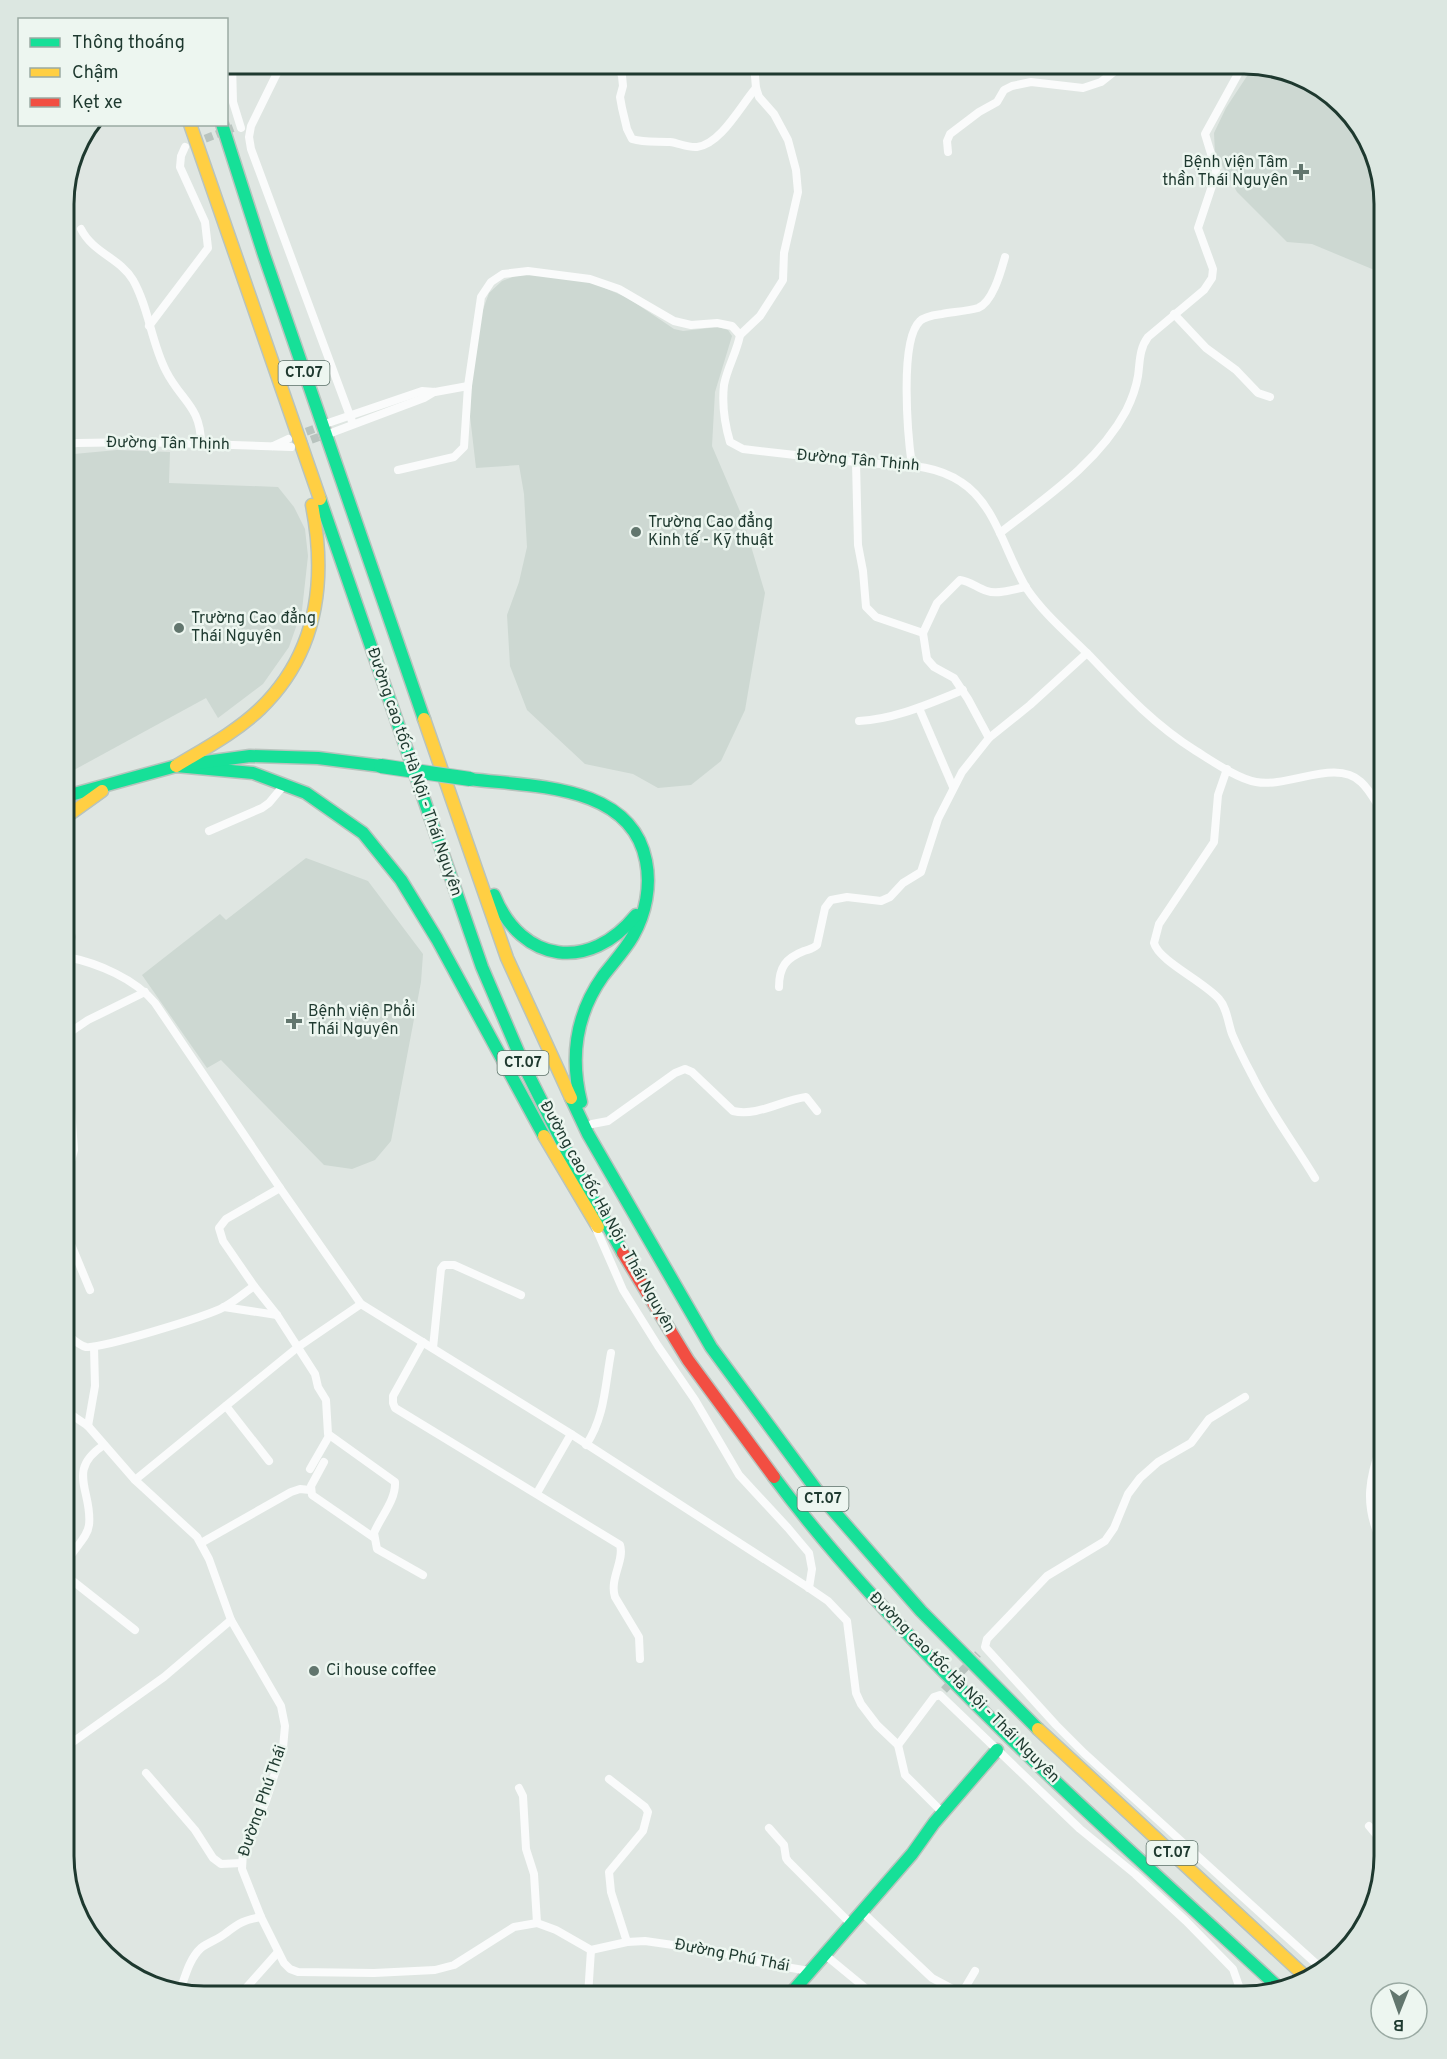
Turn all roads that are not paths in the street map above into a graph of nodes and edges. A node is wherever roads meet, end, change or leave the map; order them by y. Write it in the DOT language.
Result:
graph roads {
  1 [pos="232,74"];
  2 [pos="277,74"];
  3 [pos="621,74"];
  4 [pos="754,74"];
  5 [pos="1111,74"];
  6 [pos="1238,74"];
  7 [pos="756,88"];
  8 [pos="191,126"];
  9 [pos="251,126"];
  10 [pos="232,127"];
  11 [pos="185,147"];
  12 [pos="948,152"];
  13 [pos="81,229"];
  14 [pos="1005,257"];
  15 [pos="239,264"];
  16 [pos="1174,314"];
  17 [pos="149,326"];
  18 [pos="740,335"];
  19 [pos="468,386"];
  20 [pos="435,392"];
  21 [pos="1270,397"];
  22 [pos="350,415"];
  23 [pos="328,423"];
  24 [pos="353,424"];
  25 [pos="331,433"];
  26 [pos="289,443"];
  27 [pos="74,444"];
  28 [pos="201,444"];
  29 [pos="856,462"];
  30 [pos="912,465"];
  31 [pos="398,470"];
  32 [pos="1000,533"];
  33 [pos="1026,587"];
  34 [pos="390,621"];
  35 [pos="922,633"];
  36 [pos="1087,653"];
  37 [pos="963,690"];
  38 [pos="919,708"];
  39 [pos="859,721"];
  40 [pos="989,738"];
  41 [pos="176,766"];
  42 [pos="1227,769"];
  43 [pos="111,785"];
  44 [pos="284,785"];
  45 [pos="953,787"];
  46 [pos="74,794"];
  47 [pos="1374,800"];
  48 [pos="74,810"];
  49 [pos="209,831"];
  50 [pos="646,900"];
  51 [pos="74,960"];
  52 [pos="779,987"];
  53 [pos="145,992"];
  54 [pos="74,1030"];
  55 [pos="816,1111"];
  56 [pos="592,1124"];
  57 [pos="1314,1178"];
  58 [pos="280,1188"];
  59 [pos="588,1211"];
  60 [pos="647,1239"];
  61 [pos="74,1251"];
  62 [pos="254,1286"];
  63 [pos="90,1290"];
  64 [pos="521,1295"];
  65 [pos="361,1304"];
  66 [pos="224,1307"];
  67 [pos="277,1315"];
  68 [pos="74,1340"];
  69 [pos="423,1342"];
  70 [pos="94,1347"];
  71 [pos="298,1347"];
  72 [pos="432,1348"];
  73 [pos="611,1353"];
  74 [pos="688,1360"];
  75 [pos="1245,1397"];
  76 [pos="226,1406"];
  77 [pos="74,1416"];
  78 [pos="88,1426"];
  79 [pos="571,1434"];
  80 [pos="329,1436"];
  81 [pos="586,1444"];
  82 [pos="104,1445"];
  83 [pos="268,1461"];
  84 [pos="324,1462"];
  85 [pos="310,1469"];
  86 [pos="1374,1471"];
  87 [pos="135,1480"];
  88 [pos="310,1490"];
  89 [pos="537,1493"];
  90 [pos="1374,1524"];
  91 [pos="374,1537"];
  92 [pos="201,1543"];
  93 [pos="74,1551"];
  94 [pos="423,1575"];
  95 [pos="74,1582"];
  96 [pos="809,1588"];
  97 [pos="231,1620"];
  98 [pos="135,1630"];
  99 [pos="985,1647"];
  100 [pos="978,1654"];
  101 [pos="640,1659"];
  102 [pos="74,1741"];
  103 [pos="898,1745"];
  104 [pos="997,1750"];
  105 [pos="146,1773"];
  106 [pos="609,1779"];
  107 [pos="519,1788"];
  108 [pos="943,1813"];
  109 [pos="1369,1826"];
  110 [pos="769,1828"];
  111 [pos="1374,1832"];
  112 [pos="242,1863"];
  113 [pos="861,1911"];
  114 [pos="261,1917"];
  115 [pos="537,1923"];
  116 [pos="851,1924"];
  117 [pos="627,1942"];
  118 [pos="591,1950"];
  119 [pos="278,1952"];
  120 [pos="825,1954"];
  121 [pos="1316,1963"];
  122 [pos="809,1971"];
  123 [pos="975,1971"];
  124 [pos="1300,1972"];
  125 [pos="1272,1982"];
  126 [pos="183,1984"];
  127 [pos="249,1985"];
  128 [pos="589,1985"];
  129 [pos="799,1986"];
  130 [pos="863,1986"];
  131 [pos="947,1986"];
  132 [pos="968,1986"];
  133 [pos="1239,1986"];
  1 -- 10 [label="street"];
  2 -- 9 [label="street"];
  3 -- 7 [label="street"];
  4 -- 7 [label="street"];
  5 -- 12 [label="street"];
  6 -- 16 [label="street"];
  7 -- 18 [label="street"];
  8 -- 15 [label="main road, Đường cao tốc Hà Nội - Thái Nguyên / CT.07"];
  9 -- 10 [label="street"];
  9 -- 22 [label="street"];
  10 -- 34 [label="main road, Đường cao tốc Hà Nội - Thái Nguyên / CT.07"];
  11 -- 17 [label="street"];
  13 -- 17 [label="street"];
  14 -- 30 [label="street"];
  15 -- 41 [label="main road"];
  15 -- 74 [label="main road, Đường cao tốc Hà Nội - Thái Nguyên / CT.07"];
  16 -- 21 [label="street"];
  16 -- 32 [label="street"];
  17 -- 28 [label="street"];
  18 -- 19 [label="street"];
  18 -- 29 [label="street, Đường Tân Thịnh"];
  19 -- 20 [label="street"];
  19 -- 31 [label="street"];
  20 -- 22 [label="street"];
  20 -- 24 [label="street"];
  22 -- 23 [label="street"];
  22 -- 24 [label="street"];
  24 -- 25 [label="street"];
  26 -- 28 [label="street, Đường Tân Thịnh"];
  27 -- 28 [label="street, Đường Tân Thịnh"];
  29 -- 30 [label="street, Đường Tân Thịnh"];
  29 -- 35 [label="street"];
  30 -- 32 [label="street, Đường Tân Thịnh"];
  32 -- 33 [label="street, Đường Tân Thịnh"];
  33 -- 35 [label="street"];
  33 -- 36 [label="street, Đường Tân Thịnh"];
  34 -- 50 [label="main road"];
  34 -- 60 [label="main road, Đường cao tốc Hà Nội - Thái Nguyên / CT.07"];
  35 -- 37 [label="street"];
  36 -- 40 [label="street"];
  36 -- 42 [label="street, Đường Tân Thịnh"];
  37 -- 38 [label="street"];
  37 -- 40 [label="street"];
  38 -- 39 [label="street"];
  38 -- 45 [label="street"];
  40 -- 45 [label="street"];
  41 -- 43 [label="main road"];
  41 -- 44 [label="main road"];
  41 -- 50 [label="main road, bridge"];
  42 -- 47 [label="street, Đường Tân Thịnh"];
  42 -- 57 [label="street"];
  43 -- 46 [label="main road"];
  43 -- 48 [label="main road"];
  44 -- 49 [label="street"];
  44 -- 59 [label="main road"];
  45 -- 52 [label="street"];
  50 -- 56 [label="main road"];
  51 -- 53 [label="street"];
  53 -- 54 [label="street"];
  53 -- 58 [label="street"];
  55 -- 56 [label="street"];
  56 -- 60 [label="main road"];
  58 -- 62 [label="street"];
  58 -- 65 [label="street"];
  59 -- 74 [label="main road"];
  59 -- 96 [label="street"];
  60 -- 124 [label="main road, Đường cao tốc Hà Nội - Thái Nguyên / CT.07"];
  61 -- 63 [label="street"];
  62 -- 66 [label="street"];
  62 -- 67 [label="street"];
  64 -- 72 [label="street"];
  65 -- 69 [label="street"];
  65 -- 71 [label="street"];
  66 -- 67 [label="street"];
  66 -- 70 [label="street"];
  67 -- 71 [label="street"];
  68 -- 70 [label="street"];
  69 -- 72 [label="street"];
  69 -- 89 [label="street"];
  70 -- 78 [label="street"];
  71 -- 76 [label="street"];
  71 -- 80 [label="street"];
  72 -- 79 [label="street"];
  73 -- 81 [label="street"];
  74 -- 125 [label="main road, Đường cao tốc Hà Nội - Thái Nguyên / CT.07"];
  75 -- 99 [label="street"];
  76 -- 83 [label="street"];
  76 -- 87 [label="street"];
  77 -- 78 [label="street, Đường Phú Thái"];
  78 -- 82 [label="street, Đường Phú Thái"];
  79 -- 81 [label="street"];
  79 -- 89 [label="street"];
  80 -- 85 [label="street"];
  80 -- 91 [label="street"];
  81 -- 96 [label="street"];
  82 -- 87 [label="street, Đường Phú Thái"];
  82 -- 93 [label="street"];
  84 -- 88 [label="street"];
  86 -- 90 [label="street"];
  87 -- 92 [label="street, Đường Phú Thái"];
  88 -- 91 [label="street"];
  88 -- 92 [label="street"];
  89 -- 101 [label="street"];
  91 -- 94 [label="street"];
  92 -- 97 [label="street, Đường Phú Thái"];
  95 -- 98 [label="street"];
  96 -- 103 [label="street"];
  97 -- 102 [label="street"];
  97 -- 112 [label="street, Đường Phú Thái"];
  99 -- 100 [label="street"];
  99 -- 121 [label="street"];
  103 -- 104 [label="street"];
  103 -- 108 [label="street"];
  104 -- 108 [label="main road"];
  104 -- 133 [label="street"];
  105 -- 112 [label="street"];
  106 -- 117 [label="street"];
  107 -- 115 [label="street"];
  108 -- 113 [label="main road"];
  109 -- 111 [label="street"];
  110 -- 116 [label="street"];
  112 -- 114 [label="street, Đường Phú Thái"];
  113 -- 116 [label="main road"];
  113 -- 131 [label="street"];
  114 -- 119 [label="street, Đường Phú Thái"];
  114 -- 126 [label="street"];
  115 -- 118 [label="street"];
  115 -- 119 [label="street, Đường Phú Thái"];
  116 -- 120 [label="main road"];
  117 -- 118 [label="street, Đường Phú Thái"];
  117 -- 122 [label="street, Đường Phú Thái"];
  118 -- 128 [label="street"];
  119 -- 127 [label="street"];
  120 -- 122 [label="main road"];
  120 -- 130 [label="street"];
  122 -- 129 [label="main road"];
  123 -- 132 [label="street"];
}
